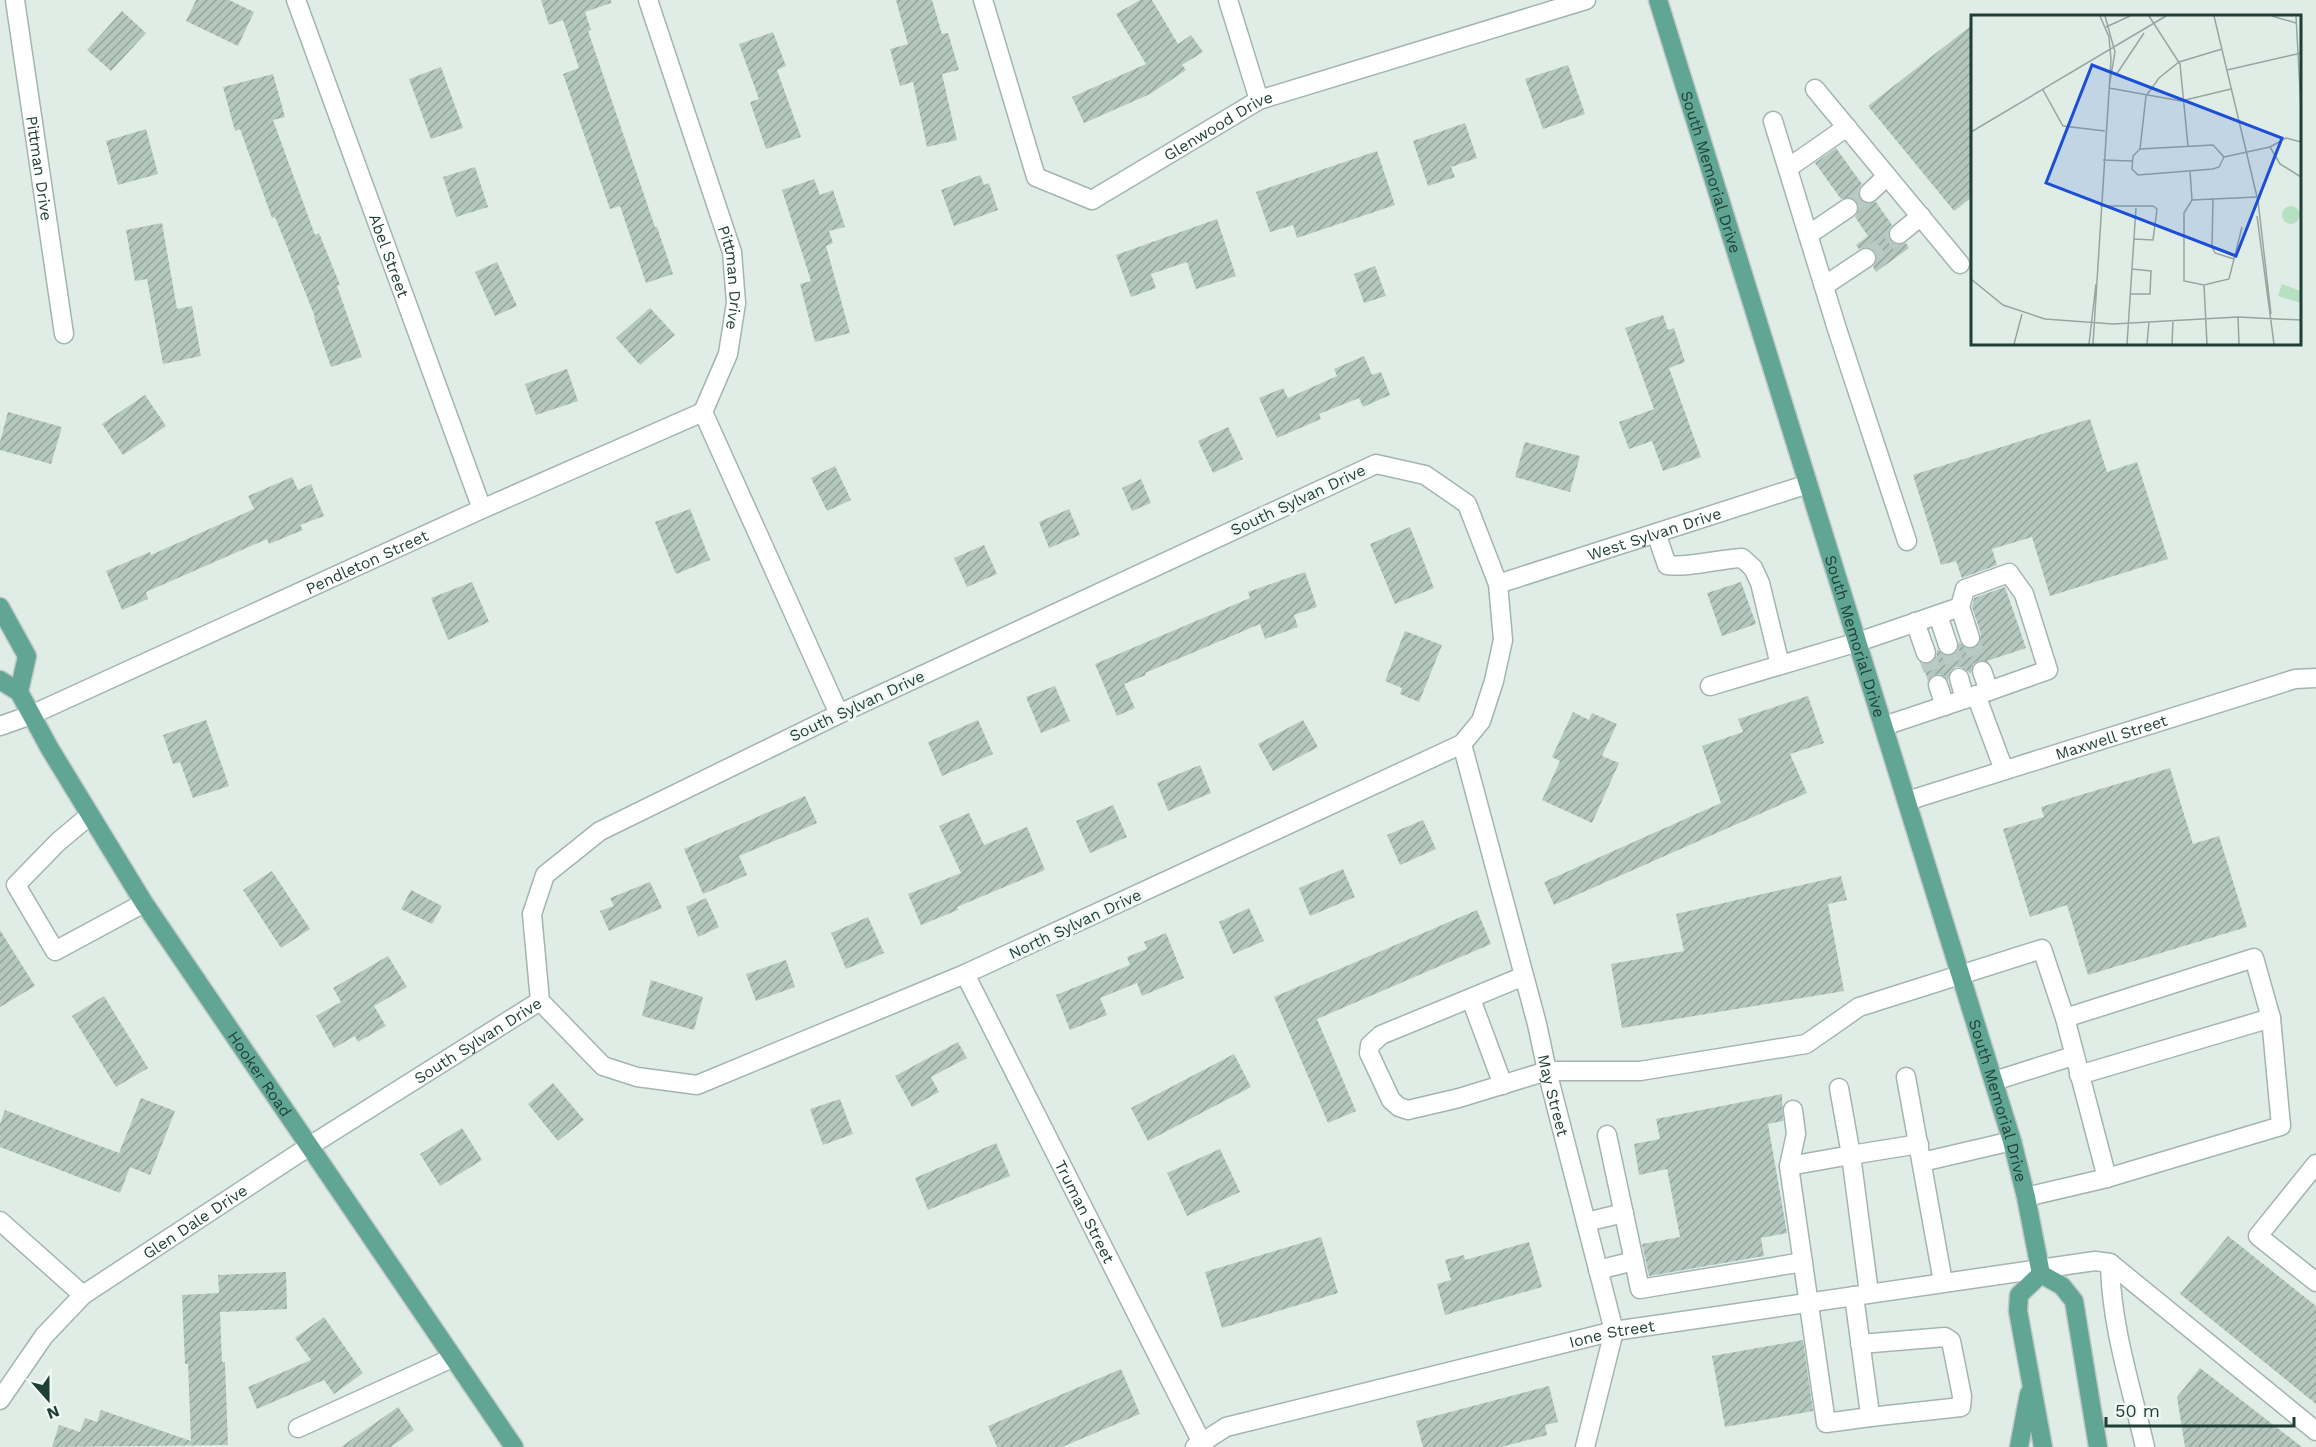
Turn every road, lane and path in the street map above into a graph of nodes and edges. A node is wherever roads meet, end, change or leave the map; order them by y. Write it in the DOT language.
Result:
graph roads {
  1 [pos="15,0"];
  2 [pos="296,0"];
  3 [pos="648,0"];
  4 [pos="983,0"];
  5 [pos="1228,0"];
  6 [pos="1586,0"];
  7 [pos="1658,0"];
  8 [pos="1815,89"];
  9 [pos="1259,100"];
  10 [pos="1773,121"];
  11 [pos="1847,127"];
  12 [pos="1788,168"];
  13 [pos="1887,176"];
  14 [pos="1869,193"];
  15 [pos="1848,208"];
  16 [pos="1921,216"];
  17 [pos="1899,234"];
  18 [pos="1808,235"];
  19 [pos="1866,258"];
  20 [pos="1960,264"];
  21 [pos="1824,286"];
  22 [pos="64,334"];
  23 [pos="703,412"];
  24 [pos="1808,484"];
  25 [pos="482,509"];
  26 [pos="1656,533"];
  27 [pos="1907,541"];
  28 [pos="1498,584"];
  29 [pos="0,607"];
  30 [pos="1960,607"];
  31 [pos="1938,615"];
  32 [pos="1915,622"];
  33 [pos="1970,638"];
  34 [pos="1858,642"];
  35 [pos="1948,645"];
  36 [pos="1926,653"];
  37 [pos="1780,665"];
  38 [pos="1982,671"];
  39 [pos="1959,678"];
  40 [pos="2316,678"];
  41 [pos="0,680"];
  42 [pos="1938,685"];
  43 [pos="1710,686"];
  44 [pos="19,692"];
  45 [pos="1977,695"];
  46 [pos="1945,706"];
  47 [pos="839,714"];
  48 [pos="32,715"];
  49 [pos="0,726"];
  50 [pos="1884,726"];
  51 [pos="1462,744"];
  52 [pos="2004,770"];
  53 [pos="1907,801"];
  54 [pos="90,816"];
  55 [pos="144,903"];
  56 [pos="965,974"];
  57 [pos="1960,974"];
  58 [pos="1524,976"];
  59 [pos="1471,999"];
  60 [pos="540,1001"];
  61 [pos="2065,1018"];
  62 [pos="2271,1018"];
  63 [pos="2073,1056"];
  64 [pos="1547,1071"];
  65 [pos="2079,1075"];
  66 [pos="1906,1077"];
  67 [pos="1994,1081"];
  68 [pos="1503,1085"];
  69 [pos="1839,1089"];
  70 [pos="1793,1110"];
  71 [pos="1607,1135"];
  72 [pos="2012,1141"];
  73 [pos="308,1148"];
  74 [pos="1920,1153"];
  75 [pos="1851,1155"];
  76 [pos="2316,1164"];
  77 [pos="1789,1166"];
  78 [pos="2107,1178"];
  79 [pos="2026,1197"];
  80 [pos="1624,1213"];
  81 [pos="0,1221"];
  82 [pos="1586,1222"];
  83 [pos="1634,1261"];
  84 [pos="1803,1262"];
  85 [pos="2110,1263"];
  86 [pos="1598,1270"];
  87 [pos="2040,1271"];
  88 [pos="1943,1282"];
  89 [pos="2316,1282"];
  90 [pos="1861,1294"];
  91 [pos="83,1295"];
  92 [pos="1809,1302"];
  93 [pos="1614,1331"];
  94 [pos="1860,1344"];
  95 [pos="452,1358"];
  96 [pos="2031,1384"];
  97 [pos="0,1400"];
  98 [pos="1870,1417"];
  99 [pos="298,1428"];
  100 [pos="2316,1431"];
  101 [pos="1200,1446"];
  102 [pos="514,1447"];
  103 [pos="1585,1447"];
  104 [pos="2019,1447"];
  105 [pos="2043,1447"];
  106 [pos="2098,1447"];
  107 [pos="2145,1447"];
  1 -- 22 [label="street, Pittman Drive"];
  2 -- 25 [label="street, Abel Street"];
  3 -- 23 [label="street, Pittman Drive"];
  4 -- 9 [label="street, Glenwood Drive"];
  5 -- 9 [label="street"];
  6 -- 9 [label="street, Glenwood Drive"];
  7 -- 24 [label="main road, South Memorial Drive"];
  8 -- 11 [label="street"];
  10 -- 12 [label="street"];
  11 -- 12 [label="street"];
  11 -- 13 [label="street"];
  12 -- 18 [label="street"];
  13 -- 14 [label="street"];
  13 -- 16 [label="street"];
  15 -- 18 [label="street"];
  16 -- 17 [label="street"];
  16 -- 20 [label="street"];
  18 -- 21 [label="street"];
  19 -- 21 [label="street"];
  21 -- 27 [label="street"];
  23 -- 25 [label="street, Pendleton Street"];
  23 -- 47 [label="street"];
  24 -- 26 [label="street, West Sylvan Drive"];
  24 -- 34 [label="main road, South Memorial Drive"];
  25 -- 48 [label="street, Pendleton Street"];
  26 -- 28 [label="street, West Sylvan Drive"];
  26 -- 37 [label="street"];
  28 -- 47 [label="street, South Sylvan Drive"];
  28 -- 51 [label="street, North Sylvan Drive"];
  29 -- 44 [label="main road"];
  30 -- 31 [label="street"];
  30 -- 33 [label="street"];
  30 -- 45 [label="street"];
  31 -- 32 [label="street"];
  31 -- 35 [label="street"];
  32 -- 34 [label="street"];
  32 -- 36 [label="street"];
  34 -- 37 [label="street"];
  34 -- 50 [label="main road, South Memorial Drive"];
  37 -- 43 [label="street"];
  38 -- 45 [label="street"];
  39 -- 45 [label="street"];
  40 -- 52 [label="street, Maxwell Street"];
  41 -- 44 [label="main road, Hooker Road"];
  42 -- 46 [label="street"];
  44 -- 48 [label="main road, Hooker Road"];
  45 -- 46 [label="street"];
  45 -- 52 [label="street"];
  46 -- 50 [label="street"];
  47 -- 60 [label="street, South Sylvan Drive"];
  48 -- 49 [label="street, Pendleton Street"];
  48 -- 54 [label="main road, Hooker Road"];
  50 -- 53 [label="main road, South Memorial Drive"];
  51 -- 56 [label="street, North Sylvan Drive"];
  51 -- 58 [label="street, May Street"];
  52 -- 53 [label="street, Maxwell Street"];
  53 -- 57 [label="main road, South Memorial Drive"];
  54 -- 55 [label="main road, Hooker Road"];
  54 -- 55 [label="street"];
  55 -- 73 [label="main road, Hooker Road"];
  56 -- 60 [label="street, North Sylvan Drive"];
  56 -- 101 [label="street, Truman Street"];
  57 -- 61 [label="street"];
  57 -- 64 [label="street"];
  57 -- 67 [label="main road, South Memorial Drive"];
  58 -- 59 [label="street"];
  58 -- 64 [label="street, May Street"];
  59 -- 68 [label="street"];
  59 -- 68 [label="street"];
  60 -- 73 [label="street, South Sylvan Drive"];
  61 -- 62 [label="street"];
  61 -- 63 [label="street"];
  62 -- 65 [label="street"];
  62 -- 78 [label="street"];
  63 -- 65 [label="street"];
  63 -- 67 [label="street"];
  64 -- 68 [label="street"];
  64 -- 82 [label="street, May Street"];
  65 -- 78 [label="street"];
  66 -- 74 [label="street"];
  67 -- 72 [label="main road, South Memorial Drive"];
  69 -- 75 [label="street"];
  70 -- 77 [label="street"];
  71 -- 80 [label="street"];
  72 -- 74 [label="street"];
  72 -- 79 [label="main road, South Memorial Drive"];
  73 -- 91 [label="street, Glen Dale Drive"];
  73 -- 95 [label="main road, Hooker Road"];
  74 -- 75 [label="street"];
  74 -- 88 [label="street"];
  75 -- 77 [label="street"];
  75 -- 90 [label="street"];
  76 -- 89 [label="street"];
  77 -- 84 [label="street"];
  78 -- 79 [label="street"];
  79 -- 87 [label="main road, South Memorial Drive"];
  80 -- 82 [label="street"];
  80 -- 83 [label="street"];
  81 -- 91 [label="street"];
  82 -- 86 [label="street, May Street"];
  83 -- 84 [label="street"];
  83 -- 86 [label="street"];
  84 -- 92 [label="street"];
  85 -- 87 [label="street, Ione Street"];
  85 -- 100 [label="street"];
  85 -- 107 [label="street"];
  86 -- 93 [label="street, May Street"];
  87 -- 88 [label="street, Ione Street"];
  87 -- 96 [label="main road"];
  87 -- 106 [label="main road"];
  88 -- 90 [label="street, Ione Street"];
  90 -- 92 [label="street, Ione Street"];
  90 -- 94 [label="street"];
  91 -- 97 [label="street, Glen Dale Drive"];
  92 -- 93 [label="street, Ione Street"];
  92 -- 98 [label="street"];
  93 -- 101 [label="street, Ione Street"];
  93 -- 103 [label="street, May Street"];
  94 -- 98 [label="street"];
  94 -- 98 [label="street"];
  95 -- 99 [label="street"];
  95 -- 102 [label="main road, Hooker Road"];
  96 -- 104 [label="main road"];
  96 -- 105 [label="main road"];
}
